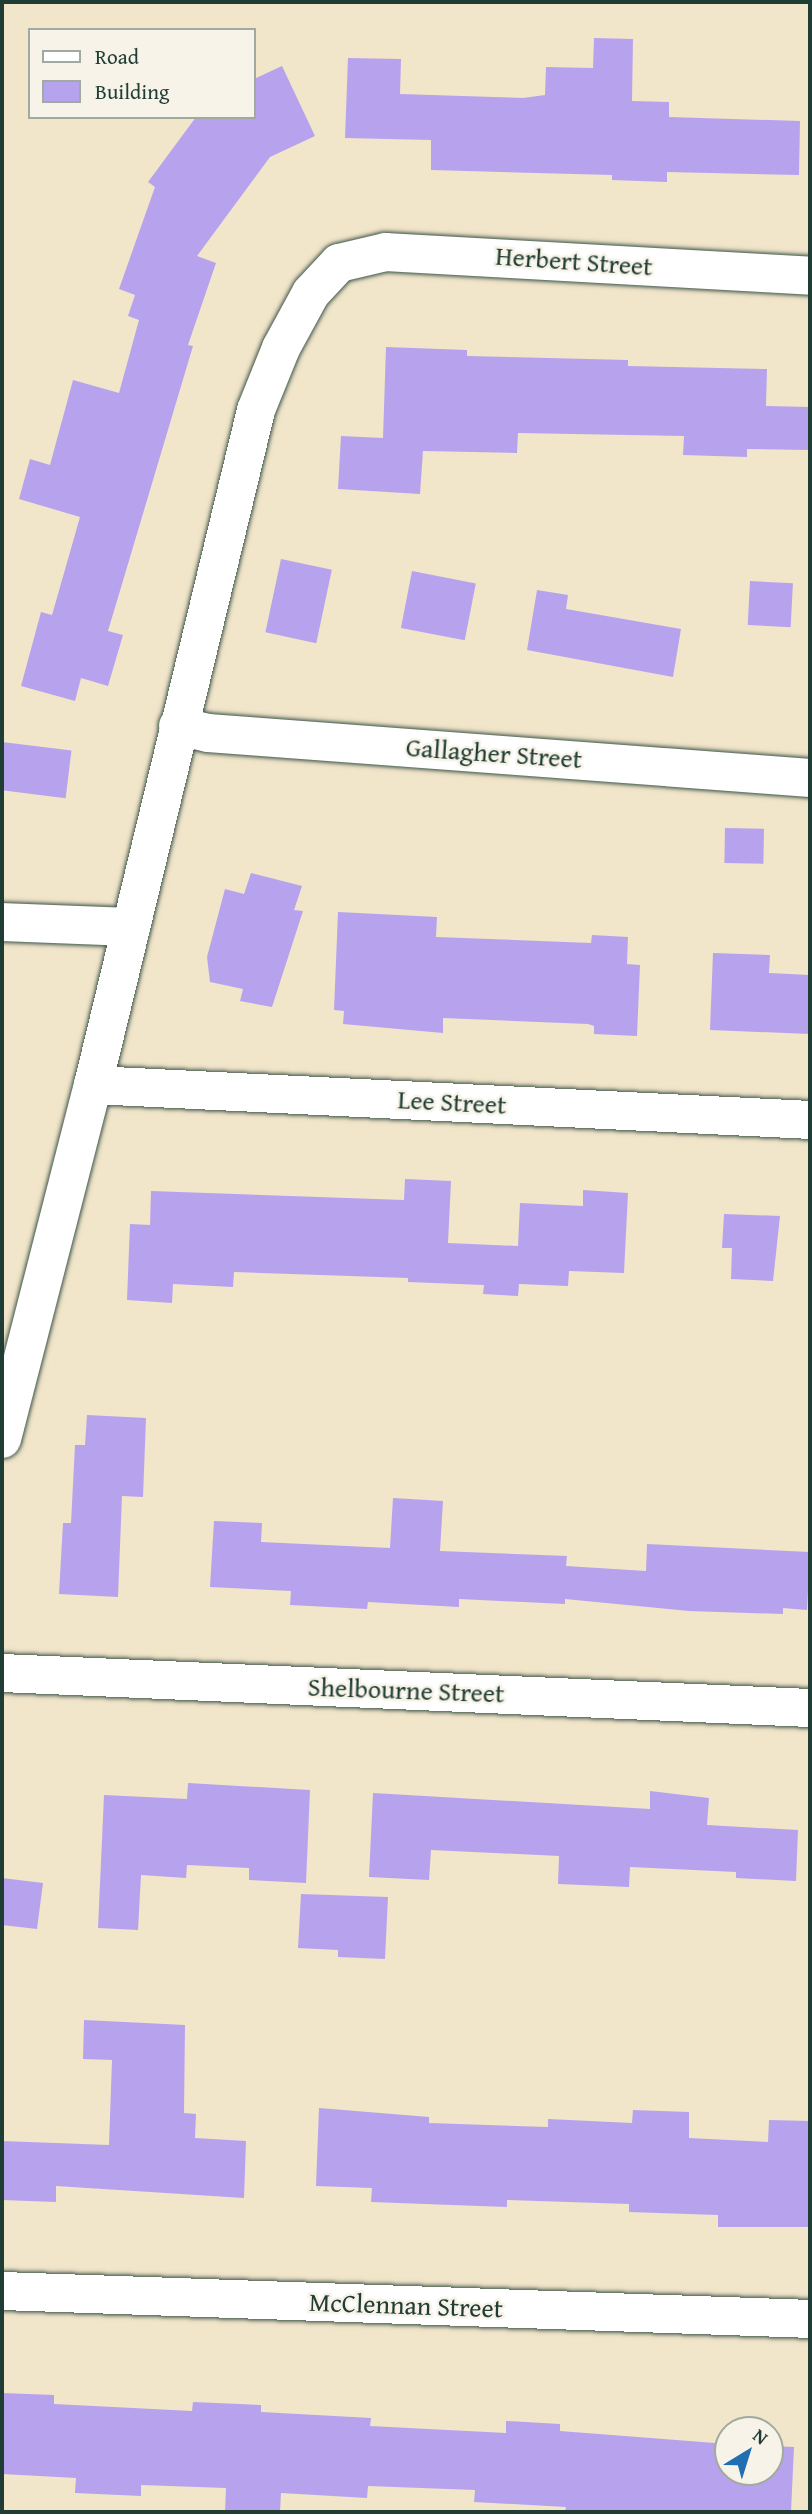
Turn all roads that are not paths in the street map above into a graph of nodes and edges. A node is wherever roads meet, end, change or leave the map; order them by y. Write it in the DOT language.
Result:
graph roads {
  1 [pos="810,275"];
  2 [pos="177,726"];
  3 [pos="810,778"];
  4 [pos="2,922"];
  5 [pos="131,927"];
  6 [pos="93,1085"];
  7 [pos="810,1120"];
  8 [pos="2,1439"];
  9 [pos="2,1673"];
  10 [pos="810,1708"];
  11 [pos="2,2291"];
  12 [pos="810,2319"];
  1 -- 2 [label="street, Herbert Street"];
  2 -- 3 [label="street, Gallagher Street"];
  2 -- 5 [label="street"];
  4 -- 5 [label="street"];
  5 -- 6 [label="street"];
  6 -- 7 [label="street, Lee Street"];
  6 -- 8 [label="street"];
  9 -- 10 [label="street, Shelbourne Street"];
  11 -- 12 [label="street, McClennan Street"];
}
